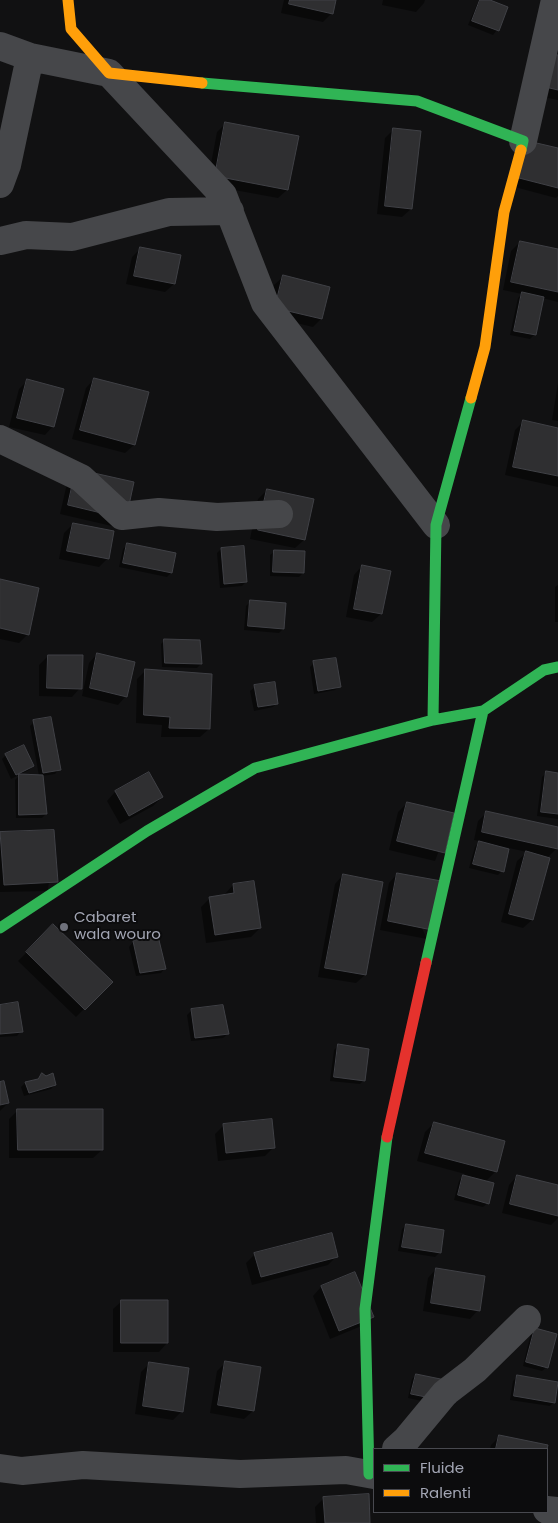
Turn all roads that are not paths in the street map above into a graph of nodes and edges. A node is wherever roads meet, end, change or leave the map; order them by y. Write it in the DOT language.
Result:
graph roads {
  1 [pos="68,0"];
  2 [pos="555,0"];
  3 [pos="0,46"];
  4 [pos="30,57"];
  5 [pos="109,73"];
  6 [pos="523,142"];
  7 [pos="0,184"];
  8 [pos="230,211"];
  9 [pos="0,241"];
  10 [pos="0,440"];
  11 [pos="280,514"];
  12 [pos="436,525"];
  13 [pos="558,667"];
  14 [pos="483,710"];
  15 [pos="433,720"];
  16 [pos="0,928"];
  17 [pos="528,1319"];
  18 [pos="397,1448"];
  19 [pos="0,1468"];
  20 [pos="372,1473"];
  1 -- 5 [label="street"];
  2 -- 6 [label="street"];
  3 -- 4 [label="street"];
  4 -- 5 [label="street"];
  4 -- 7 [label="street"];
  5 -- 6 [label="street"];
  5 -- 8 [label="street"];
  6 -- 12 [label="street"];
  8 -- 9 [label="street"];
  8 -- 12 [label="street"];
  10 -- 11 [label="street"];
  12 -- 15 [label="street"];
  13 -- 14 [label="street"];
  14 -- 15 [label="street"];
  14 -- 20 [label="street"];
  15 -- 16 [label="street"];
  17 -- 18 [label="street"];
  19 -- 20 [label="street"];
}
